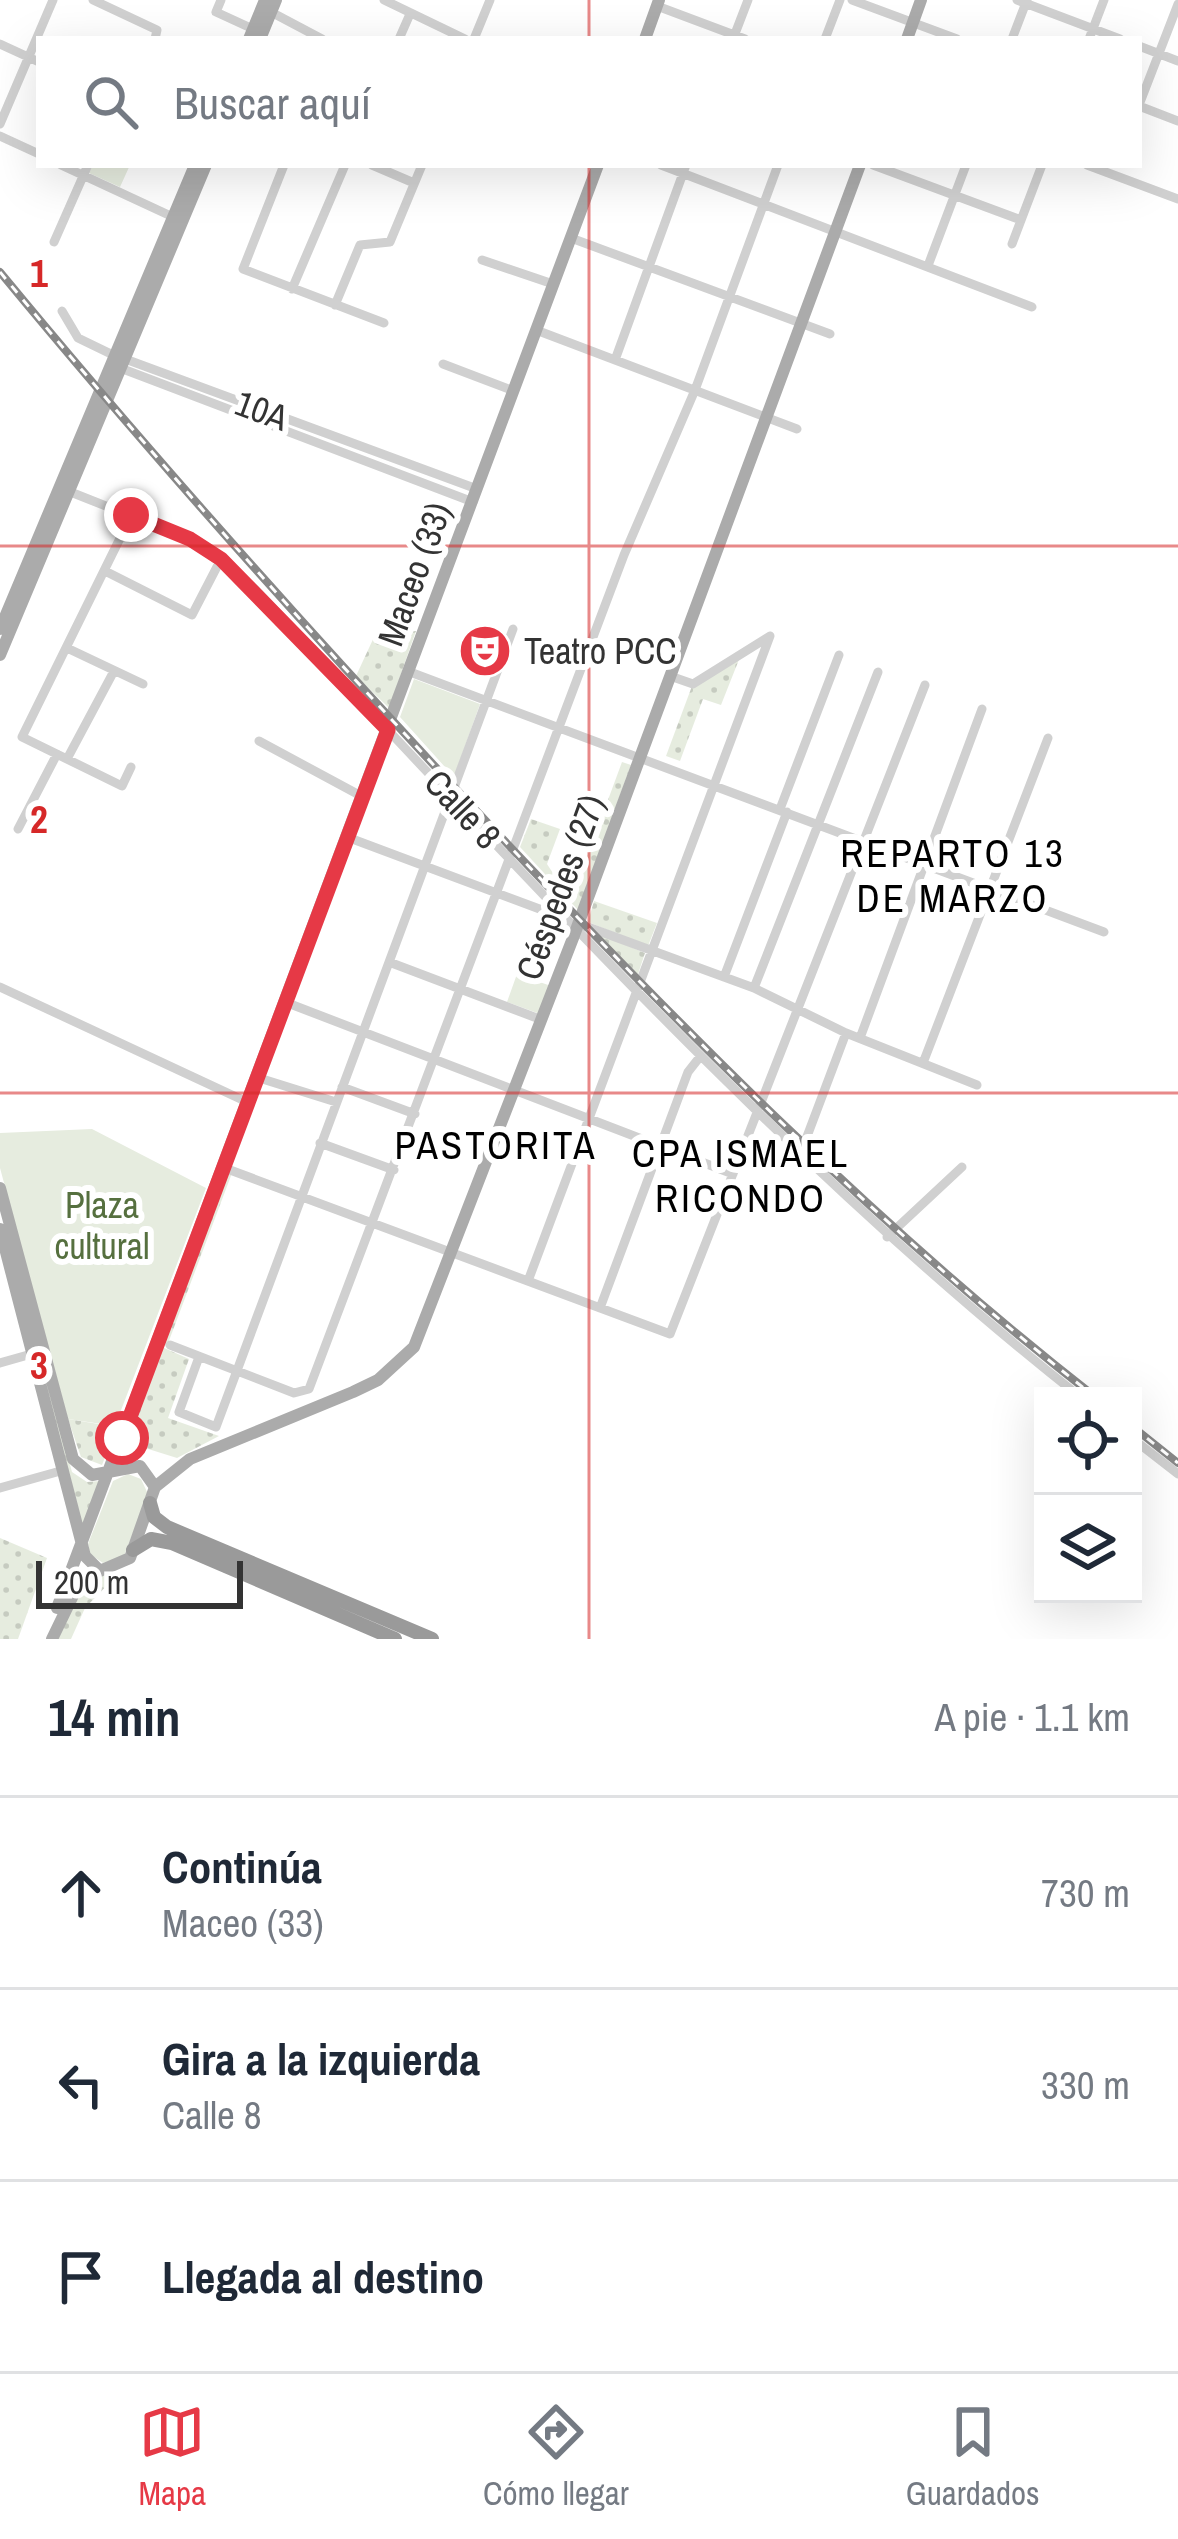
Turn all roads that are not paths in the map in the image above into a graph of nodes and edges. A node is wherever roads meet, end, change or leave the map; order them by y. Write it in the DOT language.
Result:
graph roads {
  1 [pos="52,0"];
  2 [pos="93,0"];
  3 [pos="221,0"];
  4 [pos="384,0"];
  5 [pos="748,0"];
  6 [pos="840,0"];
  7 [pos="852,0"];
  8 [pos="921,0"];
  9 [pos="1104,0"];
  10 [pos="490,1"];
  11 [pos="1023,1"];
  12 [pos="657,2"];
  13 [pos="1176,2"];
  14 [pos="271,4"];
  15 [pos="410,14"];
  16 [pos="913,22"];
  17 [pos="156,34"];
  18 [pos="1091,34"];
  19 [pos="256,35"];
  20 [pos="41,36"];
  21 [pos="318,36"];
  22 [pos="400,36"];
  23 [pos="458,36"];
  24 [pos="475,36"];
  25 [pos="646,36"];
  26 [pos="734,36"];
  27 [pos="739,36"];
  28 [pos="826,36"];
  29 [pos="908,36"];
  30 [pos="949,36"];
  31 [pos="1013,36"];
  32 [pos="0,44"];
  33 [pos="1142,47"];
  34 [pos="1159,54"];
  35 [pos="34,59"];
  36 [pos="1178,61"];
  37 [pos="1142,98"];
  38 [pos="1142,107"];
  39 [pos="1178,121"];
  40 [pos="0,124"];
  41 [pos="0,136"];
  42 [pos="36,153"];
  43 [pos="194,168"];
  44 [pos="205,168"];
  45 [pos="283,168"];
  46 [pos="344,168"];
  47 [pos="379,168"];
  48 [pos="421,168"];
  49 [pos="597,168"];
  50 [pos="777,168"];
  51 [pos="859,168"];
  52 [pos="881,168"];
  53 [pos="965,168"];
  54 [pos="1041,168"];
  55 [pos="685,169"];
  56 [pos="86,170"];
  57 [pos="1114,170"];
  58 [pos="414,183"];
  59 [pos="954,195"];
  60 [pos="1178,199"];
  61 [pos="764,202"];
  62 [pos="173,217"];
  63 [pos="1022,220"];
  64 [pos="836,229"];
  65 [pos="571,238"];
  66 [pos="53,242"];
  67 [pos="1012,244"];
  68 [pos="482,260"];
  69 [pos="929,263"];
  70 [pos="649,267"];
  71 [pos="553,284"];
  72 [pos="292,289"];
  73 [pos="729,297"];
  74 [pos="335,305"];
  75 [pos="1032,307"];
  76 [pos="62,310"];
  77 [pos="384,323"];
  78 [pos="801,324"];
  79 [pos="536,330"];
  80 [pos="830,334"];
  81 [pos="615,360"];
  82 [pos="117,362"];
  83 [pos="443,364"];
  84 [pos="695,390"];
  85 [pos="514,391"];
  86 [pos="766,417"];
  87 [pos="797,429"];
  88 [pos="63,489"];
  89 [pos="475,496"];
  90 [pos="131,515"];
  91 [pos="221,559"];
  92 [pos="105,572"];
  93 [pos="0,629"];
  94 [pos="513,629"];
  95 [pos="67,648"];
  96 [pos="0,655"];
  97 [pos="839,655"];
  98 [pos="114,670"];
  99 [pos="410,672"];
  100 [pos="878,672"];
  101 [pos="670,676"];
  102 [pos="143,684"];
  103 [pos="925,685"];
  104 [pos="486,700"];
  105 [pos="982,710"];
  106 [pos="560,727"];
  107 [pos="388,730"];
  108 [pos="1048,738"];
  109 [pos="259,741"];
  110 [pos="62,756"];
  111 [pos="641,756"];
  112 [pos="131,767"];
  113 [pos="713,784"];
  114 [pos="363,797"];
  115 [pos="451,797"];
  116 [pos="783,810"];
  117 [pos="818,823"];
  118 [pos="18,829"];
  119 [pos="347,837"];
  120 [pos="866,841"];
  121 [pos="510,859"];
  122 [pos="923,862"];
  123 [pos="424,867"];
  124 [pos="988,888"];
  125 [pos="498,892"];
  126 [pos="573,924"];
  127 [pos="1104,932"];
  128 [pos="652,952"];
  129 [pos="388,962"];
  130 [pos="724,977"];
  131 [pos="0,987"];
  132 [pos="754,988"];
  133 [pos="462,989"];
  134 [pos="634,993"];
  135 [pos="285,1002"];
  136 [pos="800,1012"];
  137 [pos="542,1020"];
  138 [pos="362,1032"];
  139 [pos="846,1033"];
  140 [pos="860,1038"];
  141 [pos="699,1058"];
  142 [pos="435,1060"];
  143 [pos="923,1063"];
  144 [pos="256,1077"];
  145 [pos="977,1085"];
  146 [pos="342,1087"];
  147 [pos="516,1091"];
  148 [pos="247,1102"];
  149 [pos="336,1102"];
  150 [pos="415,1114"];
  151 [pos="755,1114"];
  152 [pos="588,1118"];
  153 [pos="320,1143"];
  154 [pos="659,1146"];
  155 [pos="800,1155"];
  156 [pos="222,1167"];
  157 [pos="962,1167"];
  158 [pos="394,1170"];
  159 [pos="733,1174"];
  160 [pos="0,1188"];
  161 [pos="300,1196"];
  162 [pos="374,1224"];
  163 [pos="0,1229"];
  164 [pos="887,1237"];
  165 [pos="454,1254"];
  166 [pos="528,1281"];
  167 [pos="599,1308"];
  168 [pos="170,1345"];
  169 [pos="39,1352"];
  170 [pos="199,1357"];
  171 [pos="0,1363"];
  172 [pos="236,1372"];
  173 [pos="1068,1387"];
  174 [pos="1142,1445"];
  175 [pos="64,1470"];
  176 [pos="109,1472"];
  177 [pos="1178,1474"];
  178 [pos="0,1488"];
  179 [pos="153,1495"];
  180 [pos="76,1517"];
  181 [pos="82,1543"];
  182 [pos="133,1550"];
  183 [pos="100,1571"];
  184 [pos="70,1574"];
  185 [pos="49,1639"];
  186 [pos="395,1639"];
  187 [pos="432,1639"];
  1 -- 20 [label="street"];
  2 -- 17 [label="street"];
  3 -- 19 [label="street"];
  4 -- 15 [label="street"];
  5 -- 27 [label="street"];
  6 -- 28 [label="street"];
  7 -- 16 [label="street"];
  8 -- 16 [label="main road"];
  9 -- 18 [label="street"];
  10 -- 24 [label="street"];
  11 -- 18 [label="street"];
  11 -- 31 [label="street"];
  12 -- 25 [label="main road"];
  12 -- 26 [label="street"];
  13 -- 34 [label="street"];
  14 -- 19 [label="main road"];
  14 -- 21 [label="street"];
  15 -- 22 [label="street"];
  15 -- 23 [label="street"];
  16 -- 29 [label="main road"];
  16 -- 30 [label="street"];
  32 -- 35 [label="street"];
  33 -- 34 [label="street"];
  34 -- 36 [label="street"];
  34 -- 37 [label="street"];
  35 -- 40 [label="street"];
  38 -- 39 [label="street"];
  41 -- 42 [label="street"];
  43 -- 62 [label="main road"];
  44 -- 82 [label="main road"];
  45 -- 72 [label="street"];
  46 -- 72 [label="street"];
  47 -- 58 [label="street"];
  48 -- 58 [label="street"];
  49 -- 65 [label="main road, Maceo (33)"];
  50 -- 61 [label="street"];
  51 -- 64 [label="main road, Céspedes (27)"];
  52 -- 59 [label="street"];
  53 -- 59 [label="street"];
  54 -- 63 [label="street"];
  55 -- 61 [label="street"];
  55 -- 70 [label="street"];
  56 -- 62 [label="street"];
  56 -- 66 [label="street"];
  57 -- 60 [label="street"];
  58 -- 74 [label="street"];
  59 -- 63 [label="street"];
  59 -- 69 [label="street"];
  61 -- 64 [label="street"];
  61 -- 73 [label="street"];
  62 -- 82 [label="main road"];
  63 -- 67 [label="street"];
  64 -- 69 [label="street"];
  64 -- 78 [label="main road, Céspedes (27)"];
  65 -- 70 [label="street"];
  65 -- 71 [label="main road, Maceo (33)"];
  68 -- 71 [label="street"];
  69 -- 75 [label="street"];
  70 -- 73 [label="street"];
  70 -- 81 [label="street"];
  71 -- 79 [label="main road, Maceo (33)"];
  72 -- 74 [label="street"];
  73 -- 78 [label="street"];
  73 -- 84 [label="street"];
  74 -- 77 [label="street"];
  76 -- 82 [label="street, 10A"];
  78 -- 80 [label="street"];
  78 -- 86 [label="main road, Céspedes (27)"];
  79 -- 81 [label="street"];
  79 -- 85 [label="main road, Maceo (33)"];
  81 -- 84 [label="street"];
  82 -- 88 [label="main road"];
  82 -- 89 [label="street, 10A"];
  83 -- 85 [label="street"];
  84 -- 86 [label="street"];
  84 -- 106 [label="street"];
  85 -- 89 [label="main road, Maceo (33)"];
  86 -- 87 [label="street"];
  86 -- 101 [label="main road, Céspedes (27)"];
  88 -- 90 [label="street, Calle 8"];
  88 -- 93 [label="main road"];
  88 -- 96 [label="main road"];
  89 -- 99 [label="main road, Maceo (33)"];
  90 -- 91 [label="street, Calle 8"];
  90 -- 92 [label="street"];
  91 -- 92 [label="street"];
  91 -- 107 [label="street, Calle 8"];
  92 -- 95 [label="street"];
  94 -- 104 [label="street"];
  95 -- 98 [label="street"];
  95 -- 110 [label="street"];
  97 -- 116 [label="street"];
  98 -- 102 [label="street"];
  98 -- 110 [label="street"];
  99 -- 104 [label="street"];
  99 -- 107 [label="main road, Maceo (33)"];
  100 -- 117 [label="street"];
  101 -- 111 [label="main road, Céspedes (27)"];
  101 -- 113 [label="street"];
  103 -- 120 [label="street"];
  104 -- 106 [label="street"];
  104 -- 115 [label="street"];
  105 -- 122 [label="street"];
  106 -- 111 [label="street"];
  106 -- 121 [label="street"];
  107 -- 114 [label="main road, Maceo (33)"];
  107 -- 115 [label="street, Calle 8"];
  108 -- 124 [label="street"];
  109 -- 114 [label="street"];
  110 -- 112 [label="street"];
  110 -- 118 [label="street"];
  111 -- 113 [label="street"];
  111 -- 126 [label="main road, Céspedes (27)"];
  113 -- 116 [label="street"];
  113 -- 128 [label="street"];
  114 -- 119 [label="main road, Maceo (33)"];
  115 -- 121 [label="street, Calle 8"];
  115 -- 123 [label="street"];
  116 -- 117 [label="street"];
  116 -- 130 [label="street"];
  117 -- 120 [label="street"];
  117 -- 132 [label="street"];
  119 -- 123 [label="street"];
  119 -- 135 [label="main road, Maceo (33)"];
  120 -- 122 [label="street"];
  120 -- 136 [label="street"];
  121 -- 125 [label="street"];
  121 -- 126 [label="street, Calle 8"];
  122 -- 124 [label="street"];
  122 -- 140 [label="street"];
  123 -- 125 [label="street"];
  123 -- 129 [label="street"];
  124 -- 127 [label="street"];
  124 -- 143 [label="street"];
  125 -- 126 [label="street"];
  125 -- 133 [label="street"];
  126 -- 128 [label="street"];
  126 -- 134 [label="street, Calle 8"];
  126 -- 137 [label="main road, Céspedes (27)"];
  128 -- 130 [label="street"];
  128 -- 134 [label="street"];
  129 -- 133 [label="street"];
  129 -- 138 [label="street"];
  130 -- 132 [label="street"];
  131 -- 148 [label="street"];
  132 -- 136 [label="street"];
  133 -- 137 [label="street"];
  133 -- 142 [label="street"];
  134 -- 141 [label="street, Calle 8"];
  134 -- 152 [label="street"];
  135 -- 138 [label="street"];
  135 -- 144 [label="main road, Maceo (33)"];
  136 -- 139 [label="street"];
  136 -- 151 [label="street"];
  137 -- 147 [label="main road, Céspedes (27)"];
  138 -- 142 [label="street"];
  138 -- 146 [label="street"];
  139 -- 140 [label="street"];
  139 -- 155 [label="street"];
  140 -- 143 [label="street"];
  141 -- 151 [label="street, Calle 8"];
  141 -- 154 [label="street"];
  142 -- 147 [label="street"];
  142 -- 150 [label="street"];
  143 -- 145 [label="street"];
  144 -- 148 [label="main road, Maceo (33)"];
  144 -- 149 [label="street"];
  146 -- 149 [label="street"];
  146 -- 150 [label="street"];
  147 -- 152 [label="street"];
  147 -- 165 [label="main road, Céspedes (27)"];
  148 -- 156 [label="main road, Maceo (33)"];
  149 -- 153 [label="street"];
  150 -- 158 [label="street"];
  151 -- 155 [label="street, Calle 8"];
  151 -- 159 [label="street"];
  152 -- 154 [label="street"];
  152 -- 166 [label="street"];
  153 -- 158 [label="street"];
  153 -- 161 [label="street"];
  154 -- 159 [label="street"];
  154 -- 167 [label="street"];
  155 -- 164 [label="street, Calle 8"];
  156 -- 161 [label="street"];
  156 -- 176 [label="main road, Maceo (33)"];
  157 -- 164 [label="street"];
  158 -- 162 [label="street"];
  159 -- 167 [label="street"];
  160 -- 169 [label="main road"];
  161 -- 162 [label="street"];
  161 -- 172 [label="street"];
  162 -- 165 [label="street"];
  162 -- 172 [label="street"];
  163 -- 169 [label="main road"];
  164 -- 173 [label="street, Calle 8"];
  165 -- 166 [label="street"];
  165 -- 179 [label="main road, Céspedes (27)"];
  166 -- 167 [label="street"];
  168 -- 170 [label="street"];
  169 -- 171 [label="street"];
  169 -- 175 [label="main road"];
  169 -- 176 [label="main road"];
  170 -- 172 [label="street"];
  170 -- 172 [label="street"];
  174 -- 177 [label="street"];
  175 -- 178 [label="street"];
  175 -- 180 [label="main road"];
  176 -- 179 [label="main road"];
  176 -- 181 [label="main road, Maceo (33)"];
  179 -- 182 [label="main road"];
  179 -- 187 [label="highway"];
  180 -- 181 [label="main road"];
  180 -- 184 [label="main road"];
  181 -- 183 [label="main road"];
  181 -- 184 [label="main road, Maceo (33)"];
  182 -- 183 [label="main road"];
  182 -- 186 [label="highway"];
  183 -- 185 [label="main road"];
  184 -- 185 [label="main road"];
}
